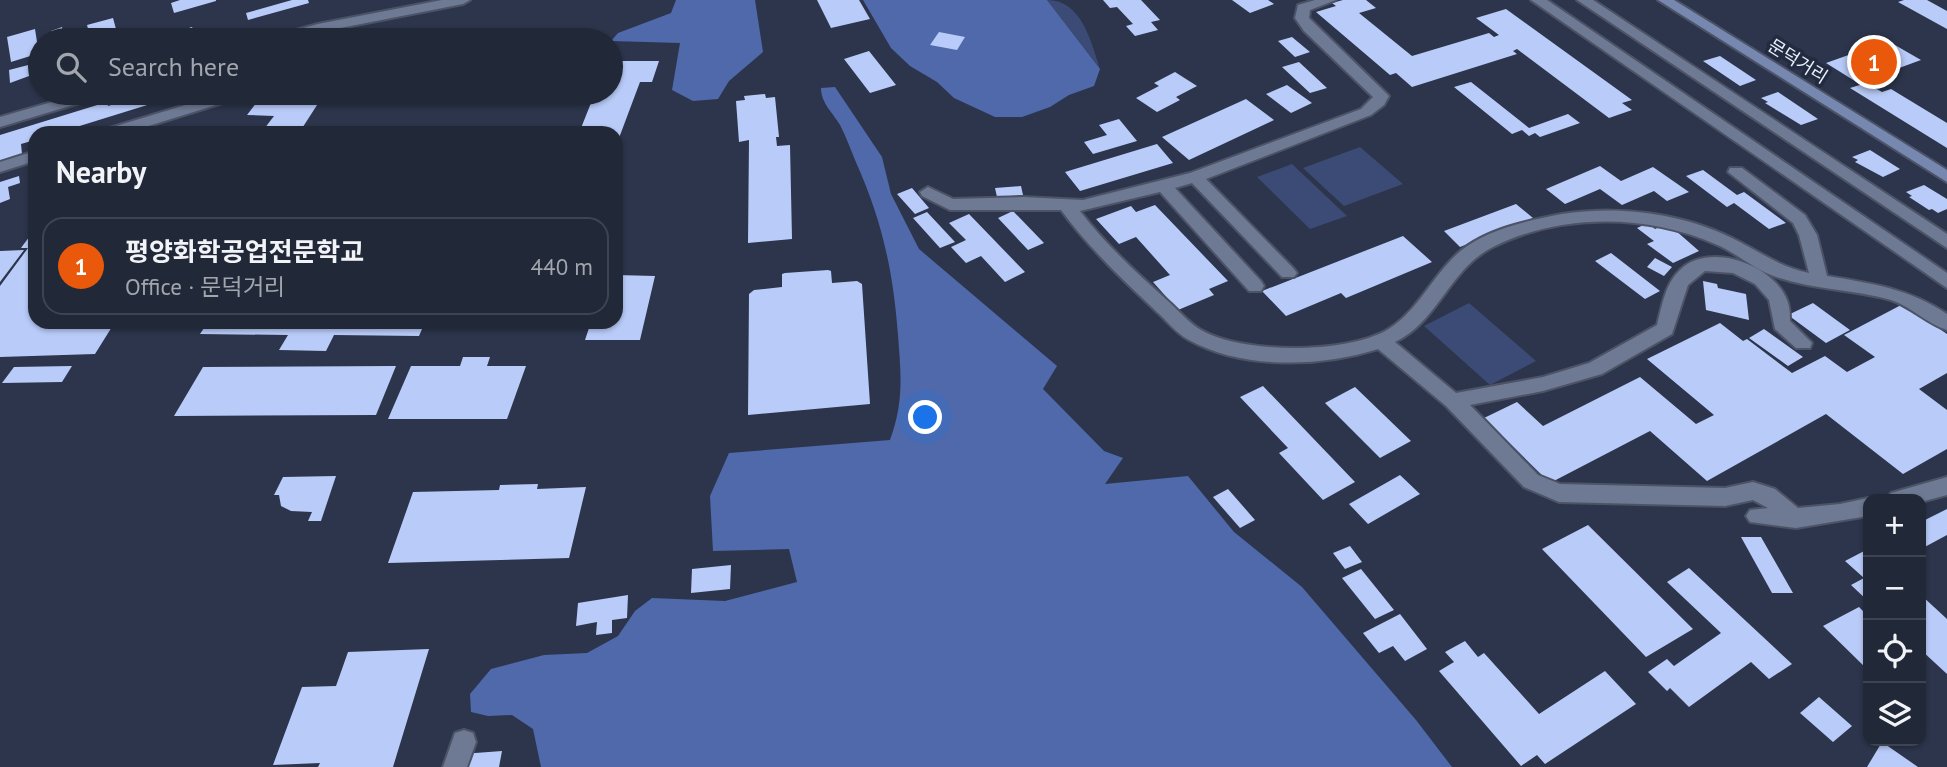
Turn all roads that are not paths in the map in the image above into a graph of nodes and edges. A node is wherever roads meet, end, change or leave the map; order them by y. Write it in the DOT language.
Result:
graph roads {
  1 [pos="463,0"];
  2 [pos="1329,0"];
  3 [pos="1538,0"];
  4 [pos="1584,0"];
  5 [pos="1665,0"];
  6 [pos="318,28"];
  7 [pos="57,105"];
  8 [pos="201,105"];
  9 [pos="0,122"];
  10 [pos="132,126"];
  11 [pos="28,158"];
  12 [pos="0,167"];
  13 [pos="1736,172"];
  14 [pos="1195,177"];
  15 [pos="1947,177"];
  16 [pos="1163,186"];
  17 [pos="928,192"];
  18 [pos="1066,205"];
  19 [pos="1947,242"];
  20 [pos="1288,273"];
  21 [pos="1820,281"];
  22 [pos="1947,282"];
  23 [pos="1255,286"];
  24 [pos="1947,323"];
  25 [pos="1381,341"];
  26 [pos="1803,343"];
  27 [pos="1453,401"];
  28 [pos="1947,486"];
  29 [pos="1917,494"];
  30 [pos="1863,509"];
  31 [pos="1757,516"];
  32 [pos="1796,519"];
  33 [pos="464,742"];
  34 [pos="455,767"];
  1 -- 6 [label="street"];
  2 -- 14 [label="street"];
  3 -- 22 [label="street"];
  4 -- 19 [label="street"];
  5 -- 15 [label="main road, 문덕거리"];
  7 -- 9 [label="street"];
  8 -- 10 [label="street"];
  11 -- 12 [label="street"];
  13 -- 21 [label="street"];
  14 -- 16 [label="street"];
  14 -- 20 [label="street"];
  16 -- 18 [label="street"];
  16 -- 23 [label="street"];
  17 -- 18 [label="street"];
  18 -- 25 [label="street"];
  21 -- 24 [label="street"];
  21 -- 25 [label="street"];
  25 -- 27 [label="street"];
  26 -- 27 [label="street"];
  27 -- 32 [label="street"];
  28 -- 29 [label="street"];
  30 -- 32 [label="street"];
  31 -- 32 [label="street"];
  33 -- 34 [label="street"];
}
